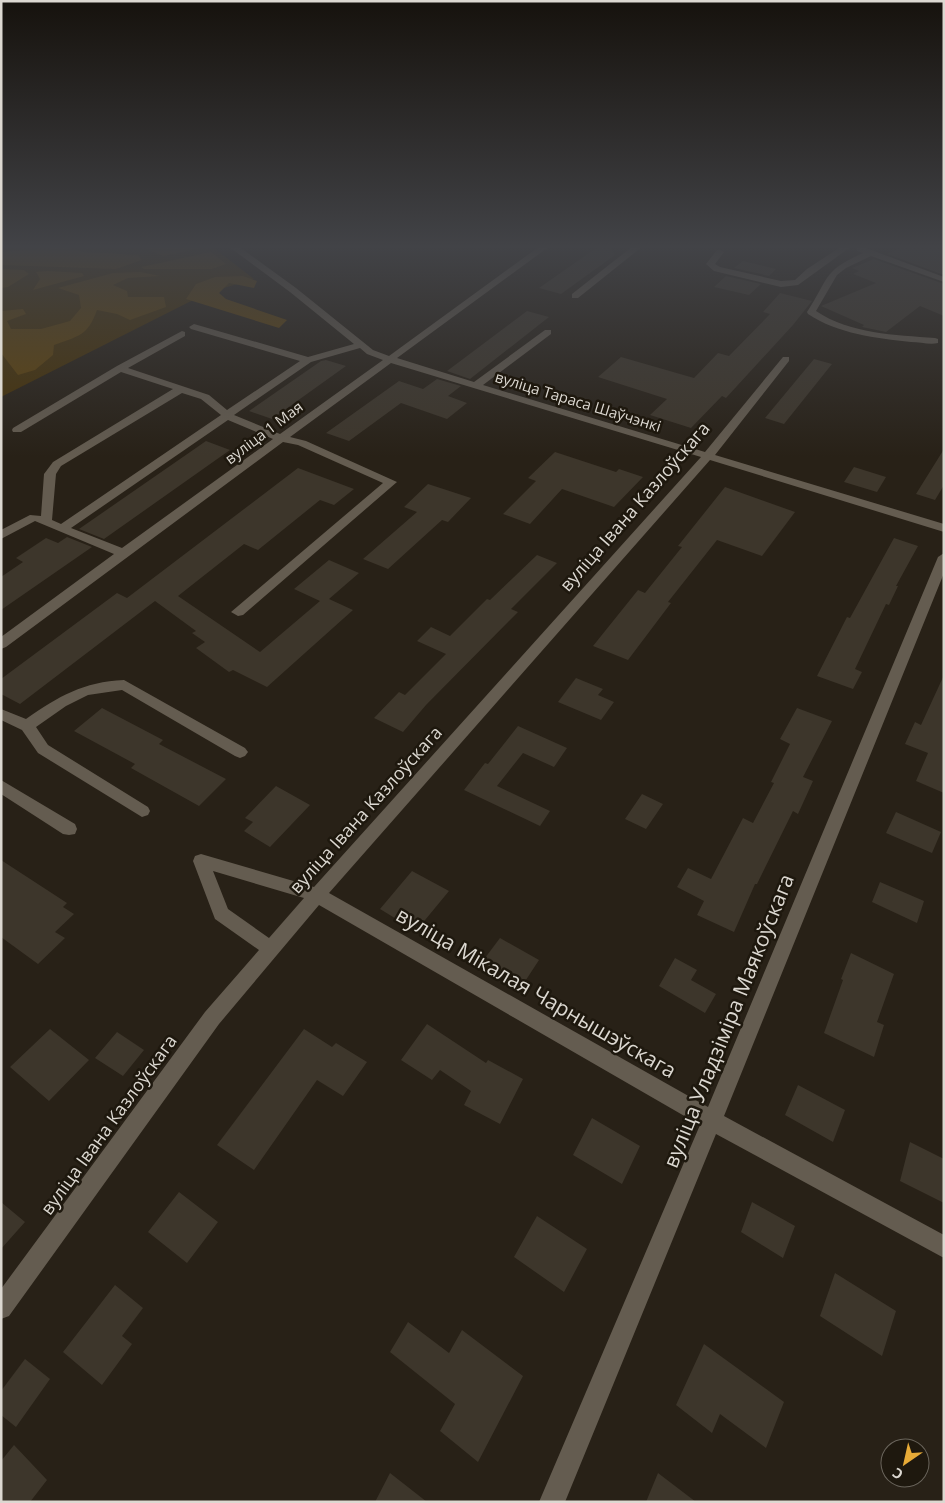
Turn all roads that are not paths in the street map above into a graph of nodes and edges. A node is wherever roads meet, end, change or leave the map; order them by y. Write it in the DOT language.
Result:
graph roads {
  1 [pos="326,316"];
  2 [pos="449,316"];
  3 [pos="817,316"];
  4 [pos="194,327"];
  5 [pos="548,332"];
  6 [pos="182,334"];
  7 [pos="935,341"];
  8 [pos="363,345"];
  9 [pos="389,359"];
  10 [pos="786,359"];
  11 [pos="308,360"];
  12 [pos="120,368"];
  13 [pos="476,386"];
  14 [pos="181,389"];
  15 [pos="228,416"];
  16 [pos="17,430"];
  17 [pos="281,438"];
  18 [pos="707,457"];
  19 [pos="46,522"];
  20 [pos="62,528"];
  21 [pos="944,528"];
  22 [pos="1,535"];
  23 [pos="123,553"];
  24 [pos="944,557"];
  25 [pos="238,612"];
  26 [pos="1,644"];
  27 [pos="1,714"];
  28 [pos="27,726"];
  29 [pos="240,752"];
  30 [pos="1,786"];
  31 [pos="142,811"];
  32 [pos="69,828"];
  33 [pos="316,895"];
  34 [pos="271,949"];
  35 [pos="712,1121"];
  36 [pos="944,1247"];
  37 [pos="1,1308"];
  38 [pos="552,1502"];
  1 -- 8 [label="street, вуліца Тараса Шаўчэнкі"];
  2 -- 9 [label="street, вуліца 1 Мая"];
  3 -- 7 [label="street"];
  4 -- 11 [label="street"];
  5 -- 13 [label="street"];
  6 -- 12 [label="street"];
  8 -- 9 [label="street, вуліца Тараса Шаўчэнкі"];
  8 -- 11 [label="street"];
  9 -- 13 [label="street, вуліца Тараса Шаўчэнкі"];
  9 -- 17 [label="street, вуліца 1 Мая"];
  10 -- 18 [label="street, вуліца Івана Казлоўскага"];
  11 -- 15 [label="street"];
  12 -- 14 [label="street"];
  12 -- 16 [label="street"];
  13 -- 18 [label="street, вуліца Тараса Шаўчэнкі"];
  14 -- 15 [label="street"];
  14 -- 19 [label="street"];
  15 -- 17 [label="street"];
  15 -- 20 [label="street"];
  17 -- 23 [label="street, вуліца 1 Мая"];
  17 -- 25 [label="street"];
  18 -- 21 [label="street, вуліца Тараса Шаўчэнкі"];
  18 -- 33 [label="street, вуліца Івана Казлоўскага"];
  19 -- 20 [label="street"];
  19 -- 22 [label="street"];
  20 -- 23 [label="street"];
  23 -- 26 [label="street, вуліца 1 Мая"];
  24 -- 35 [label="street, вуліца Уладзіміра Маякоўскага"];
  27 -- 28 [label="street"];
  28 -- 29 [label="street"];
  28 -- 31 [label="street"];
  30 -- 32 [label="street"];
  33 -- 34 [label="street, вуліца Івана Казлоўскага"];
  33 -- 34 [label="street, вуліца Мікалая Чарнышэўскага"];
  33 -- 35 [label="street, вуліца Мікалая Чарнышэўскага"];
  34 -- 37 [label="street, вуліца Івана Казлоўскага"];
  35 -- 36 [label="street, вуліца Мікалая Чарнышэўскага"];
  35 -- 38 [label="street, вуліца Уладзіміра Маякоўскага"];
}
